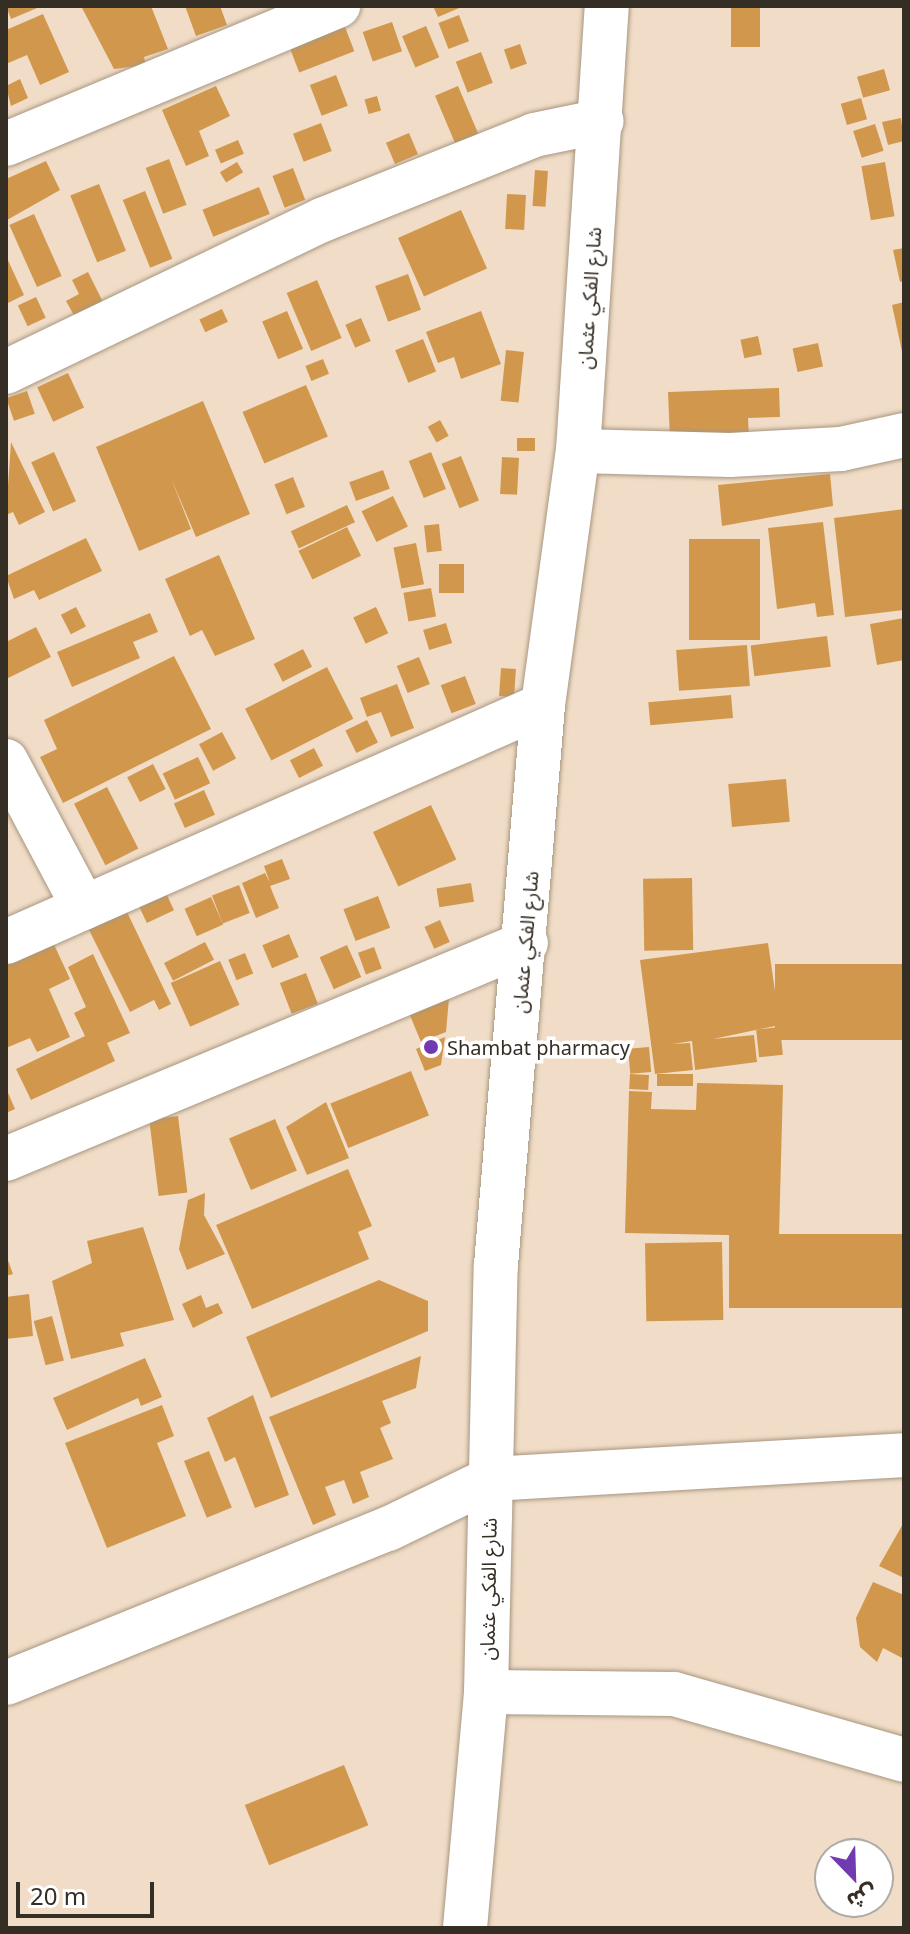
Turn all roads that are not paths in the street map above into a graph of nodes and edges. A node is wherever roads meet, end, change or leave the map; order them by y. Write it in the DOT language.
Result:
graph roads {
  1 [pos="338,6"];
  2 [pos="607,6"];
  3 [pos="602,121"];
  4 [pos="6,144"];
  5 [pos="6,372"];
  6 [pos="904,435"];
  7 [pos="578,451"];
  8 [pos="543,705"];
  9 [pos="6,761"];
  10 [pos="84,908"];
  11 [pos="6,942"];
  12 [pos="526,943"];
  13 [pos="6,1159"];
  14 [pos="904,1455"];
  15 [pos="491,1479"];
  16 [pos="6,1683"];
  17 [pos="486,1692"];
  18 [pos="904,1760"];
  19 [pos="465,1928"];
  1 -- 4 [label="street"];
  2 -- 3 [label="street, شارع الفكي عثمان"];
  3 -- 5 [label="street"];
  3 -- 7 [label="street, شارع الفكي عثمان"];
  6 -- 7 [label="street"];
  7 -- 8 [label="street, شارع الفكي عثمان"];
  8 -- 10 [label="street"];
  8 -- 12 [label="street, شارع الفكي عثمان"];
  9 -- 10 [label="street"];
  10 -- 11 [label="street"];
  12 -- 13 [label="street"];
  12 -- 15 [label="street, شارع الفكي عثمان"];
  14 -- 15 [label="street"];
  15 -- 16 [label="street"];
  15 -- 17 [label="street, شارع الفكي عثمان"];
  17 -- 18 [label="street"];
  17 -- 19 [label="street, شارع الفكي عثمان"];
}
